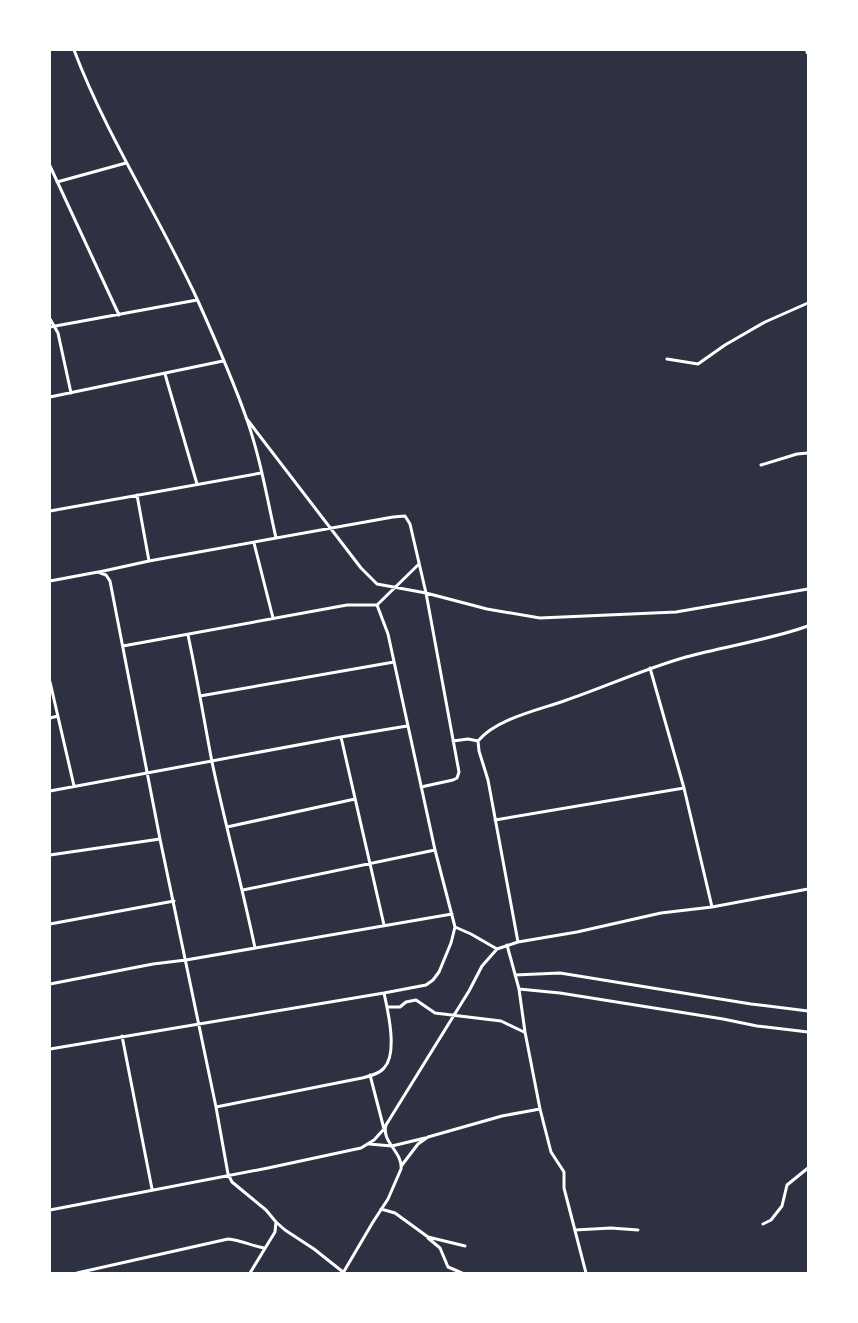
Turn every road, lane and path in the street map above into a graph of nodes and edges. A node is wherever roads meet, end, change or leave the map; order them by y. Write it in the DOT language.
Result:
graph roads {
  1 [pos="74,50"];
  2 [pos="126,163"];
  3 [pos="50,166"];
  4 [pos="57,182"];
  5 [pos="197,300"];
  6 [pos="808,303"];
  7 [pos="119,315"];
  8 [pos="50,319"];
  9 [pos="52,326"];
  10 [pos="666,359"];
  11 [pos="223,361"];
  12 [pos="165,374"];
  13 [pos="71,393"];
  14 [pos="50,397"];
  15 [pos="246,418"];
  16 [pos="808,453"];
  17 [pos="761,465"];
  18 [pos="261,473"];
  19 [pos="197,484"];
  20 [pos="137,496"];
  21 [pos="50,511"];
  22 [pos="330,528"];
  23 [pos="276,538"];
  24 [pos="254,543"];
  25 [pos="149,560"];
  26 [pos="419,564"];
  27 [pos="98,572"];
  28 [pos="50,581"];
  29 [pos="808,585"];
  30 [pos="395,587"];
  31 [pos="808,589"];
  32 [pos="802,590"];
  33 [pos="426,593"];
  34 [pos="378,605"];
  35 [pos="273,618"];
  36 [pos="808,626"];
  37 [pos="188,635"];
  38 [pos="123,646"];
  39 [pos="394,662"];
  40 [pos="650,668"];
  41 [pos="50,682"];
  42 [pos="200,696"];
  43 [pos="58,716"];
  44 [pos="50,718"];
  45 [pos="407,726"];
  46 [pos="341,737"];
  47 [pos="453,741"];
  48 [pos="478,741"];
  49 [pos="212,761"];
  50 [pos="147,773"];
  51 [pos="74,786"];
  52 [pos="421,787"];
  53 [pos="684,788"];
  54 [pos="50,791"];
  55 [pos="356,799"];
  56 [pos="495,820"];
  57 [pos="226,827"];
  58 [pos="160,839"];
  59 [pos="435,850"];
  60 [pos="50,855"];
  61 [pos="370,864"];
  62 [pos="808,889"];
  63 [pos="243,890"];
  64 [pos="174,900"];
  65 [pos="712,907"];
  66 [pos="452,914"];
  67 [pos="50,924"];
  68 [pos="384,925"];
  69 [pos="455,927"];
  70 [pos="518,942"];
  71 [pos="507,945"];
  72 [pos="255,948"];
  73 [pos="497,949"];
  74 [pos="186,960"];
  75 [pos="515,975"];
  76 [pos="50,984"];
  77 [pos="519,990"];
  78 [pos="384,994"];
  79 [pos="387,1006"];
  80 [pos="808,1011"];
  81 [pos="453,1015"];
  82 [pos="198,1023"];
  83 [pos="525,1032"];
  84 [pos="808,1032"];
  85 [pos="122,1036"];
  86 [pos="50,1049"];
  87 [pos="370,1076"];
  88 [pos="216,1107"];
  89 [pos="540,1109"];
  90 [pos="384,1130"];
  91 [pos="428,1137"];
  92 [pos="369,1144"];
  93 [pos="392,1146"];
  94 [pos="402,1165"];
  95 [pos="808,1168"];
  96 [pos="228,1174"];
  97 [pos="152,1189"];
  98 [pos="382,1209"];
  99 [pos="50,1210"];
  100 [pos="276,1222"];
  101 [pos="763,1224"];
  102 [pos="575,1230"];
  103 [pos="638,1230"];
  104 [pos="428,1237"];
  105 [pos="465,1246"];
  106 [pos="264,1248"];
  107 [pos="343,1272"];
  108 [pos="77,1273"];
  109 [pos="250,1273"];
  110 [pos="462,1273"];
  111 [pos="586,1273"];
  1 -- 2 [label="street"];
  2 -- 4 [label="street"];
  2 -- 5 [label="street"];
  3 -- 4 [label="street"];
  4 -- 7 [label="street"];
  5 -- 7 [label="street"];
  5 -- 11 [label="street"];
  6 -- 10 [label="street"];
  7 -- 9 [label="street"];
  8 -- 9 [label="street"];
  9 -- 13 [label="street"];
  11 -- 12 [label="street"];
  11 -- 15 [label="street"];
  12 -- 13 [label="street"];
  12 -- 19 [label="street"];
  13 -- 14 [label="street"];
  15 -- 18 [label="street"];
  15 -- 22 [label="street"];
  16 -- 17 [label="street"];
  18 -- 19 [label="street"];
  18 -- 23 [label="street"];
  19 -- 20 [label="street"];
  20 -- 21 [label="street"];
  20 -- 25 [label="street"];
  22 -- 23 [label="street"];
  22 -- 26 [label="street"];
  22 -- 30 [label="street"];
  23 -- 24 [label="street"];
  24 -- 25 [label="street"];
  24 -- 35 [label="street"];
  25 -- 27 [label="street"];
  26 -- 30 [label="street"];
  26 -- 33 [label="street"];
  27 -- 28 [label="street"];
  27 -- 38 [label="street"];
  29 -- 32 [label="street"];
  30 -- 33 [label="street"];
  30 -- 34 [label="street"];
  31 -- 32 [label="street"];
  32 -- 33 [label="street"];
  33 -- 47 [label="street"];
  34 -- 35 [label="street"];
  34 -- 39 [label="street"];
  35 -- 37 [label="street"];
  36 -- 40 [label="street"];
  37 -- 38 [label="street"];
  37 -- 42 [label="street"];
  38 -- 50 [label="street"];
  39 -- 42 [label="street"];
  39 -- 45 [label="street"];
  40 -- 48 [label="street"];
  40 -- 53 [label="street"];
  41 -- 43 [label="street"];
  42 -- 49 [label="street"];
  43 -- 44 [label="street"];
  43 -- 51 [label="street"];
  45 -- 46 [label="street"];
  45 -- 52 [label="street"];
  46 -- 49 [label="street"];
  46 -- 55 [label="street"];
  47 -- 48 [label="street"];
  47 -- 52 [label="street"];
  48 -- 56 [label="street"];
  49 -- 50 [label="street"];
  49 -- 57 [label="street"];
  50 -- 51 [label="street"];
  50 -- 58 [label="street"];
  51 -- 54 [label="street"];
  52 -- 59 [label="street"];
  53 -- 56 [label="street"];
  53 -- 65 [label="street"];
  55 -- 57 [label="street"];
  55 -- 61 [label="street"];
  56 -- 70 [label="street"];
  57 -- 63 [label="street"];
  58 -- 60 [label="street"];
  58 -- 64 [label="street"];
  59 -- 61 [label="street"];
  59 -- 66 [label="street"];
  61 -- 63 [label="street"];
  61 -- 68 [label="street"];
  62 -- 65 [label="street"];
  63 -- 72 [label="street"];
  64 -- 67 [label="street"];
  64 -- 74 [label="street"];
  65 -- 70 [label="street"];
  66 -- 68 [label="street"];
  66 -- 69 [label="street"];
  68 -- 72 [label="street"];
  69 -- 73 [label="street"];
  69 -- 78 [label="street"];
  70 -- 71 [label="street"];
  71 -- 73 [label="street"];
  71 -- 75 [label="street"];
  72 -- 74 [label="street"];
  73 -- 81 [label="street"];
  74 -- 76 [label="street"];
  74 -- 82 [label="street"];
  75 -- 77 [label="street"];
  75 -- 80 [label="street"];
  77 -- 83 [label="street"];
  77 -- 84 [label="street"];
  78 -- 79 [label="street"];
  78 -- 82 [label="street"];
  79 -- 81 [label="street"];
  79 -- 87 [label="street"];
  81 -- 83 [label="street"];
  81 -- 90 [label="street"];
  82 -- 85 [label="street"];
  82 -- 88 [label="street"];
  83 -- 89 [label="street"];
  85 -- 86 [label="street"];
  85 -- 97 [label="street"];
  87 -- 88 [label="street"];
  87 -- 90 [label="street"];
  88 -- 96 [label="street"];
  89 -- 91 [label="street"];
  89 -- 102 [label="street"];
  90 -- 92 [label="street"];
  90 -- 93 [label="street"];
  91 -- 93 [label="street"];
  91 -- 94 [label="street"];
  92 -- 93 [label="street"];
  92 -- 96 [label="street"];
  93 -- 94 [label="street"];
  94 -- 98 [label="street"];
  95 -- 101 [label="street"];
  96 -- 97 [label="street"];
  96 -- 100 [label="street"];
  97 -- 99 [label="street"];
  98 -- 104 [label="street"];
  98 -- 107 [label="street"];
  100 -- 106 [label="street"];
  100 -- 107 [label="street"];
  102 -- 103 [label="street"];
  102 -- 111 [label="street"];
  104 -- 105 [label="street"];
  104 -- 110 [label="street"];
  106 -- 108 [label="street"];
  106 -- 109 [label="street"];
}
